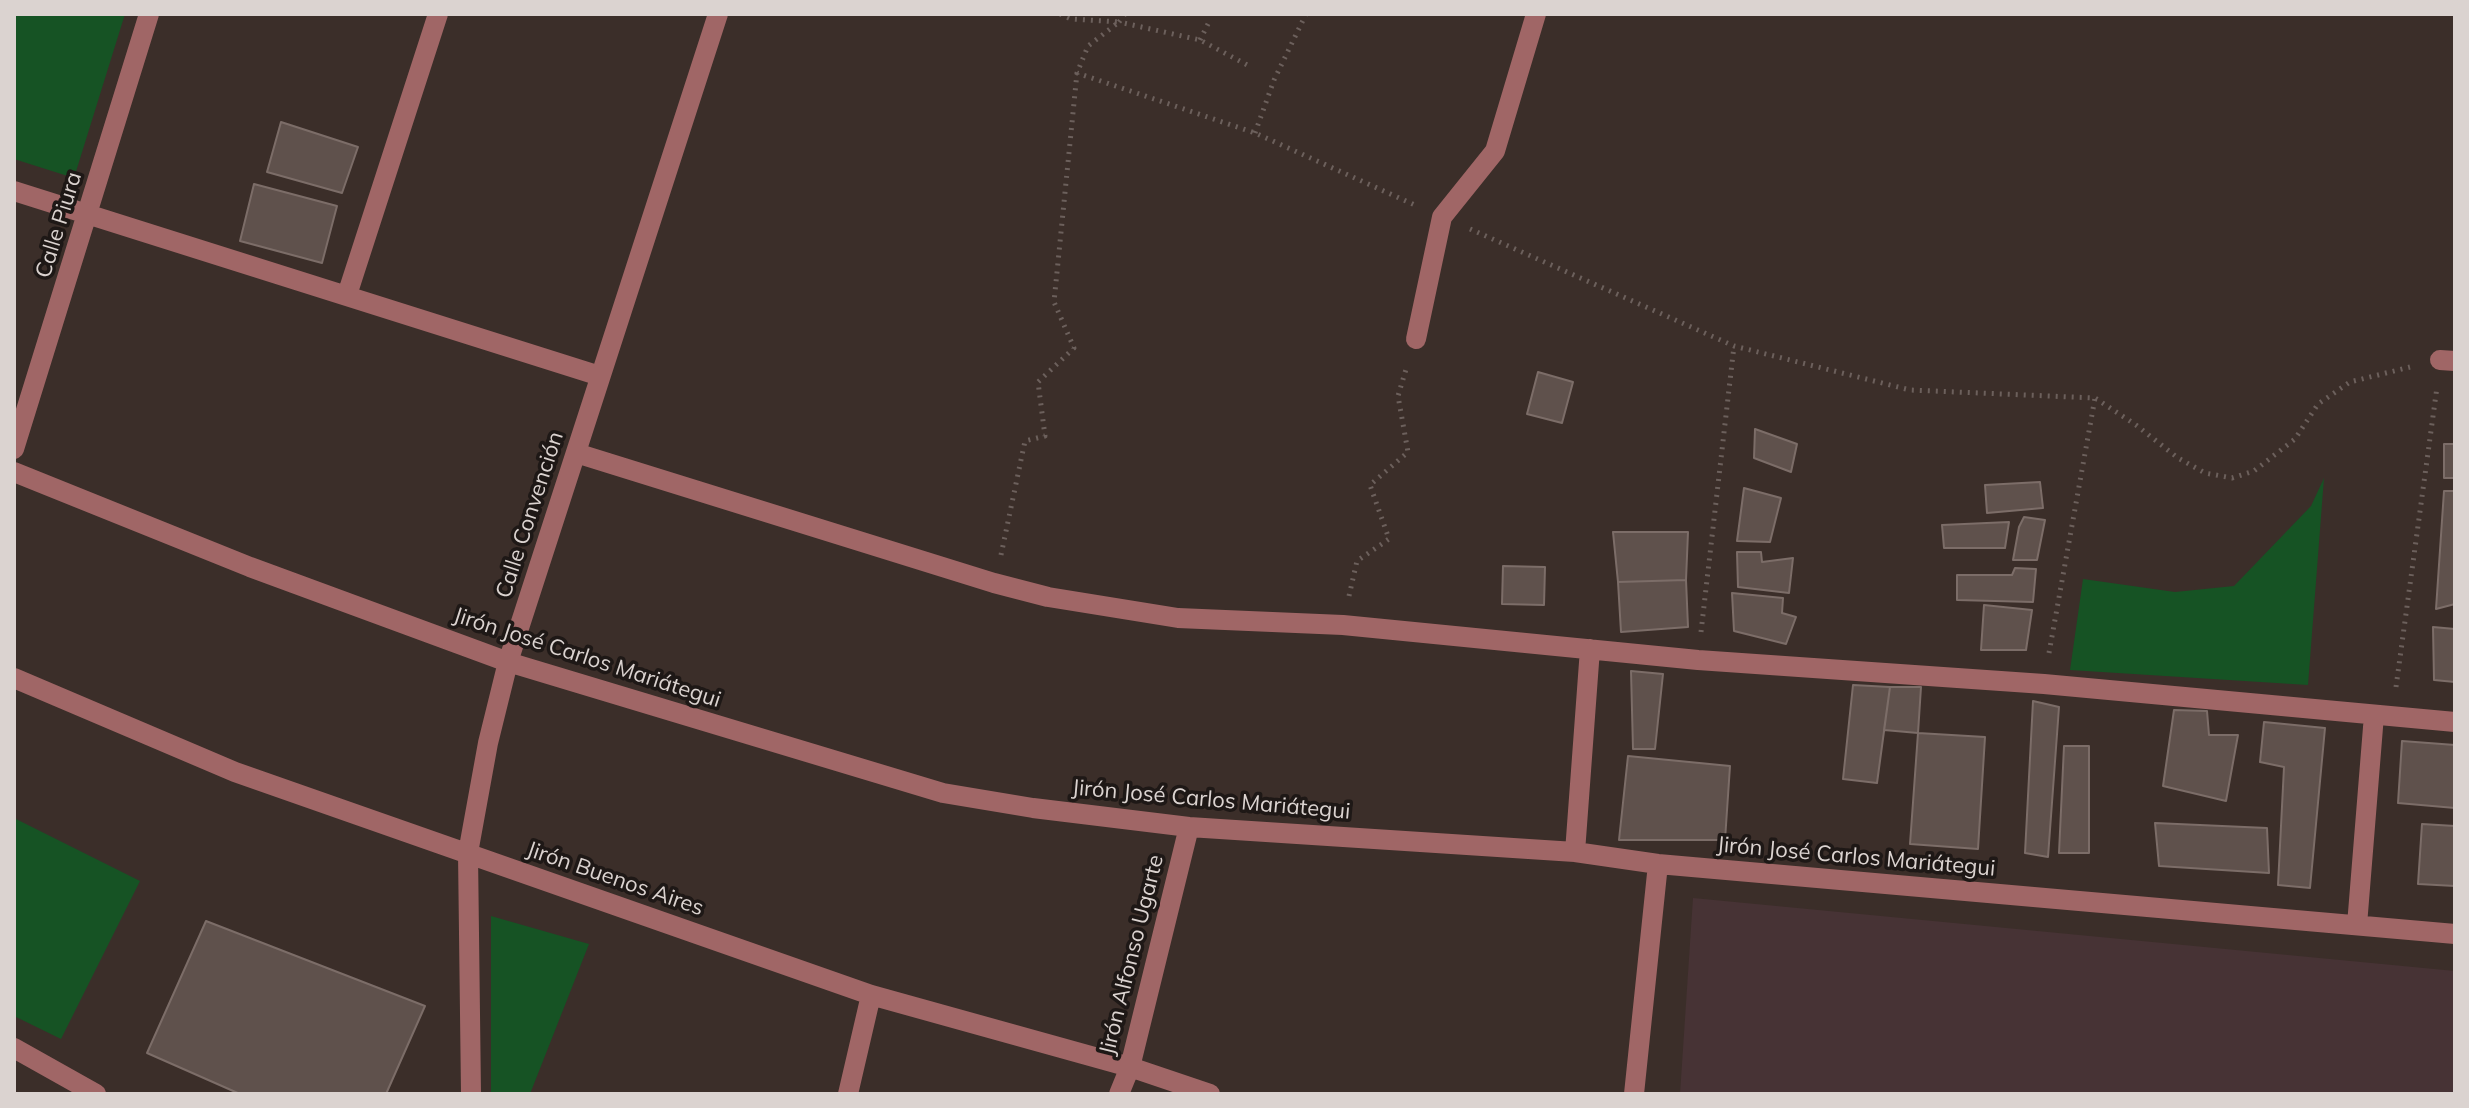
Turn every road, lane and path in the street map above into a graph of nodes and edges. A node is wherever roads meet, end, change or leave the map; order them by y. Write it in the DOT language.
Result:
graph roads {
  1 [pos="149,14"];
  2 [pos="438,14"];
  3 [pos="718,14"];
  4 [pos="1060,14"];
  5 [pos="1125,14"];
  6 [pos="1306,14"];
  7 [pos="1536,14"];
  8 [pos="1119,22"];
  9 [pos="1209,22"];
  10 [pos="1200,40"];
  11 [pos="1251,67"];
  12 [pos="1077,73"];
  13 [pos="1255,133"];
  14 [pos="14,191"];
  15 [pos="88,213"];
  16 [pos="1442,217"];
  17 [pos="347,295"];
  18 [pos="1416,339"];
  19 [pos="1734,346"];
  20 [pos="2448,361"];
  21 [pos="600,376"];
  22 [pos="2095,398"];
  23 [pos="14,449"];
  24 [pos="576,453"];
  25 [pos="14,472"];
  26 [pos="994,583"];
  27 [pos="1343,625"];
  28 [pos="1590,649"];
  29 [pos="1698,660"];
  30 [pos="508,662"];
  31 [pos="14,678"];
  32 [pos="2044,684"];
  33 [pos="2374,715"];
  34 [pos="2455,722"];
  35 [pos="1189,827"];
  36 [pos="1575,852"];
  37 [pos="468,853"];
  38 [pos="1658,864"];
  39 [pos="2357,925"];
  40 [pos="2455,934"];
  41 [pos="871,995"];
  42 [pos="14,1048"];
  43 [pos="1130,1067"];
  44 [pos="96,1094"];
  45 [pos="471,1094"];
  46 [pos="848,1094"];
  47 [pos="1119,1094"];
  48 [pos="1210,1094"];
  49 [pos="1634,1094"];
  1 -- 15 [label="street, Calle Piura"];
  2 -- 17 [label="street"];
  3 -- 21 [label="street, Calle Convención"];
  4 -- 8 [label="path"];
  5 -- 8 [label="path"];
  6 -- 13 [label="path"];
  7 -- 16 [label="street"];
  8 -- 10 [label="path"];
  8 -- 12 [label="path"];
  9 -- 10 [label="path"];
  10 -- 11 [label="path"];
  12 -- 13 [label="path"];
  12 -- 26 [label="path"];
  13 -- 16 [label="path"];
  14 -- 15 [label="street"];
  15 -- 17 [label="street"];
  15 -- 23 [label="street, Calle Piura"];
  16 -- 18 [label="street"];
  16 -- 19 [label="path"];
  17 -- 21 [label="street"];
  18 -- 27 [label="path"];
  19 -- 22 [label="path"];
  19 -- 29 [label="path"];
  20 -- 22 [label="path"];
  20 -- 33 [label="path"];
  21 -- 24 [label="street, Calle Convención"];
  22 -- 32 [label="path"];
  24 -- 26 [label="street"];
  24 -- 30 [label="street, Calle Convención"];
  25 -- 30 [label="street, Jirón José Carlos Mariátegui"];
  26 -- 27 [label="street"];
  27 -- 28 [label="street"];
  28 -- 29 [label="street"];
  28 -- 36 [label="street"];
  29 -- 32 [label="street"];
  30 -- 35 [label="street, Jirón José Carlos Mariátegui"];
  30 -- 37 [label="street, Calle Convención"];
  31 -- 37 [label="street, Jirón Buenos Aires"];
  32 -- 33 [label="street"];
  33 -- 34 [label="street"];
  33 -- 39 [label="street"];
  35 -- 36 [label="street, Jirón José Carlos Mariátegui"];
  35 -- 43 [label="street, Jirón Alfonso Ugarte"];
  36 -- 38 [label="street, Jirón José Carlos Mariátegui"];
  37 -- 41 [label="street, Jirón Buenos Aires"];
  37 -- 45 [label="street, Calle Convención"];
  38 -- 39 [label="street, Jirón José Carlos Mariátegui"];
  38 -- 49 [label="street"];
  39 -- 40 [label="street, Jirón José Carlos Mariátegui"];
  41 -- 43 [label="street, Jirón Buenos Aires"];
  41 -- 46 [label="street"];
  42 -- 44 [label="street"];
  43 -- 47 [label="street, Jirón Alfonso Ugarte"];
  43 -- 48 [label="street, Jirón Buenos Aires"];
}
